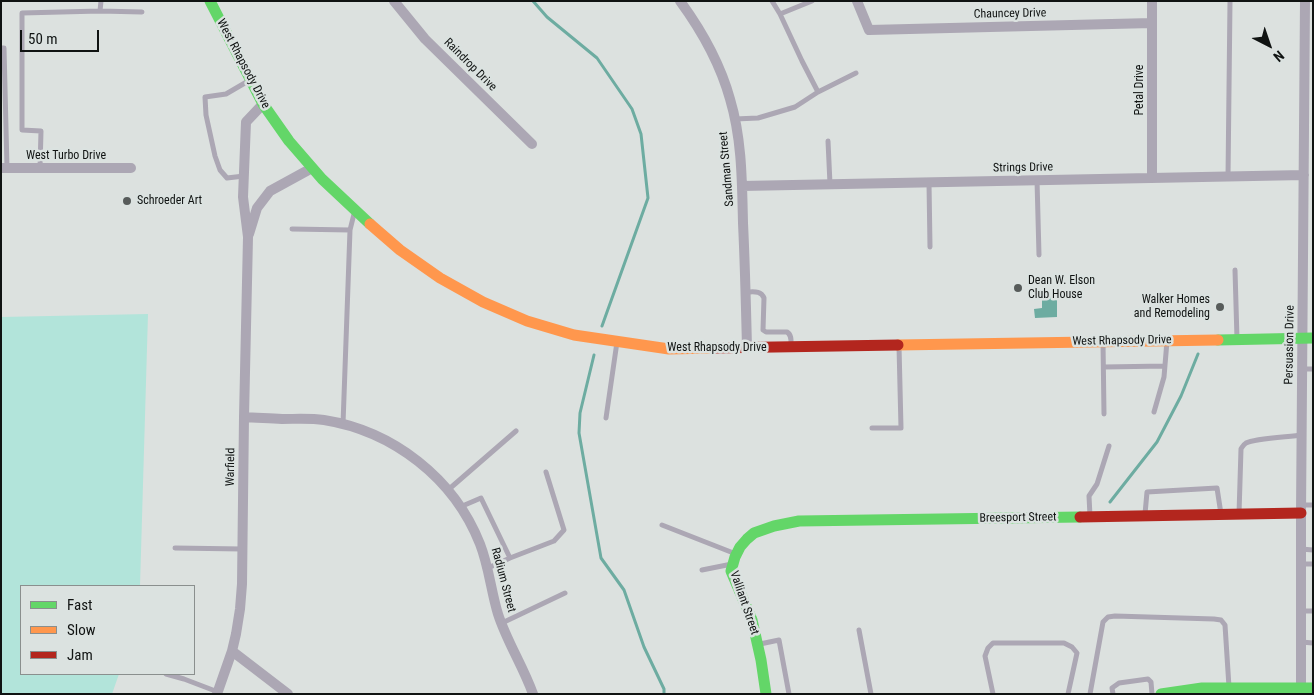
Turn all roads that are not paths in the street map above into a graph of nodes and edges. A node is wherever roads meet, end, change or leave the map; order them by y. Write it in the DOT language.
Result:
graph roads {
  1 [pos="101,1"];
  2 [pos="210,1"];
  3 [pos="394,1"];
  4 [pos="680,1"];
  5 [pos="772,1"];
  6 [pos="812,1"];
  7 [pos="857,1"];
  8 [pos="1152,1"];
  9 [pos="1230,1"];
  10 [pos="1305,1"];
  11 [pos="100,11"];
  12 [pos="142,12"];
  13 [pos="780,14"];
  14 [pos="1152,23"];
  15 [pos="1,48"];
  16 [pos="856,74"];
  17 [pos="251,80"];
  18 [pos="818,92"];
  19 [pos="263,104"];
  20 [pos="735,119"];
  21 [pos="828,141"];
  22 [pos="532,144"];
  23 [pos="4,168"];
  24 [pos="40,168"];
  25 [pos="131,168"];
  26 [pos="312,168"];
  27 [pos="1304,175"];
  28 [pos="244,176"];
  29 [pos="1228,176"];
  30 [pos="1152,178"];
  31 [pos="1038,180"];
  32 [pos="929,183"];
  33 [pos="830,184"];
  34 [pos="742,186"];
  35 [pos="355,211"];
  36 [pos="292,229"];
  37 [pos="350,230"];
  38 [pos="248,237"];
  39 [pos="930,247"];
  40 [pos="1039,255"];
  41 [pos="1235,270"];
  42 [pos="746,292"];
  43 [pos="1308,338"];
  44 [pos="1237,339"];
  45 [pos="1168,340"];
  46 [pos="617,341"];
  47 [pos="1103,342"];
  48 [pos="899,345"];
  49 [pos="791,347"];
  50 [pos="747,348"];
  51 [pos="1165,366"];
  52 [pos="1104,368"];
  53 [pos="1308,369"];
  54 [pos="1154,412"];
  55 [pos="1104,414"];
  56 [pos="244,417"];
  57 [pos="606,418"];
  58 [pos="343,424"];
  59 [pos="872,428"];
  60 [pos="516,431"];
  61 [pos="1302,436"];
  62 [pos="1109,446"];
  63 [pos="546,472"];
  64 [pos="448,490"];
  65 [pos="1313,505"];
  66 [pos="460,506"];
  67 [pos="1301,509"];
  68 [pos="1239,514"];
  69 [pos="1221,515"];
  70 [pos="1145,516"];
  71 [pos="1090,517"];
  72 [pos="662,525"];
  73 [pos="175,548"];
  74 [pos="242,549"];
  75 [pos="1301,549"];
  76 [pos="1313,550"];
  77 [pos="736,554"];
  78 [pos="510,558"];
  79 [pos="1301,564"];
  80 [pos="1313,564"];
  81 [pos="488,568"];
  82 [pos="702,570"];
  83 [pos="565,592"];
  84 [pos="1301,611"];
  85 [pos="1313,611"];
  86 [pos="502,623"];
  87 [pos="859,630"];
  88 [pos="1301,642"];
  89 [pos="1313,643"];
  90 [pos="758,645"];
  91 [pos="232,651"];
  92 [pos="170,675"];
  93 [pos="1229,688"];
  94 [pos="1307,688"];
  95 [pos="1286,691"];
  96 [pos="218,693"];
  97 [pos="288,694"];
  98 [pos="533,694"];
  99 [pos="766,694"];
  100 [pos="790,694"];
  101 [pos="871,694"];
  102 [pos="993,694"];
  103 [pos="1068,694"];
  104 [pos="1090,694"];
  105 [pos="1113,694"];
  106 [pos="1152,694"];
  107 [pos="1161,694"];
  1 -- 11 [label="lane"];
  2 -- 17 [label="street, West Rhapsody Drive"];
  3 -- 22 [label="street, Raindrop Drive"];
  4 -- 20 [label="street, Sandman Street"];
  5 -- 13 [label="lane"];
  6 -- 13 [label="lane"];
  7 -- 14 [label="street, Chauncey Drive"];
  8 -- 14 [label="street, Petal Drive"];
  9 -- 29 [label="lane"];
  10 -- 27 [label="street, Persuasion Drive"];
  11 -- 12 [label="lane"];
  11 -- 24 [label="lane"];
  13 -- 18 [label="lane"];
  14 -- 30 [label="street, Petal Drive"];
  15 -- 23 [label="lane"];
  16 -- 18 [label="lane"];
  17 -- 19 [label="street, West Rhapsody Drive"];
  17 -- 28 [label="lane"];
  18 -- 20 [label="lane"];
  19 -- 26 [label="street, West Rhapsody Drive"];
  19 -- 28 [label="street, Warfield"];
  20 -- 34 [label="street, Sandman Street"];
  21 -- 33 [label="lane"];
  23 -- 24 [label="street, West Turbo Drive"];
  24 -- 25 [label="street, West Turbo Drive"];
  26 -- 35 [label="street, West Rhapsody Drive"];
  26 -- 38 [label="street, Warfield"];
  27 -- 29 [label="street, Strings Drive"];
  27 -- 43 [label="street, Persuasion Drive"];
  28 -- 38 [label="street, Warfield"];
  29 -- 30 [label="street, Strings Drive"];
  30 -- 31 [label="street, Strings Drive"];
  31 -- 32 [label="street, Strings Drive"];
  31 -- 40 [label="lane"];
  32 -- 33 [label="street, Strings Drive"];
  32 -- 39 [label="lane"];
  33 -- 34 [label="street, Strings Drive"];
  34 -- 42 [label="street, Sandman Street"];
  35 -- 37 [label="lane"];
  35 -- 46 [label="street, West Rhapsody Drive"];
  36 -- 37 [label="lane"];
  37 -- 58 [label="lane"];
  38 -- 56 [label="street, Warfield"];
  41 -- 44 [label="lane"];
  42 -- 49 [label="lane"];
  42 -- 50 [label="street, Sandman Street"];
  43 -- 44 [label="street, West Rhapsody Drive"];
  43 -- 53 [label="street, Persuasion Drive"];
  44 -- 45 [label="street, West Rhapsody Drive"];
  45 -- 47 [label="street, West Rhapsody Drive"];
  45 -- 51 [label="lane"];
  46 -- 50 [label="street, West Rhapsody Drive"];
  46 -- 57 [label="lane"];
  47 -- 48 [label="street, West Rhapsody Drive"];
  47 -- 52 [label="lane"];
  48 -- 49 [label="street, West Rhapsody Drive"];
  48 -- 59 [label="lane"];
  49 -- 50 [label="street, West Rhapsody Drive"];
  51 -- 52 [label="lane"];
  51 -- 54 [label="lane"];
  52 -- 55 [label="lane"];
  53 -- 61 [label="street, Persuasion Drive"];
  56 -- 58 [label="street, Radium Street"];
  56 -- 74 [label="street, Warfield"];
  58 -- 64 [label="street, Radium Street"];
  60 -- 64 [label="lane"];
  61 -- 67 [label="street, Persuasion Drive"];
  61 -- 68 [label="lane"];
  62 -- 71 [label="lane"];
  63 -- 78 [label="lane"];
  64 -- 66 [label="street, Radium Street"];
  65 -- 67 [label="lane"];
  66 -- 78 [label="lane"];
  66 -- 81 [label="street, Radium Street"];
  67 -- 68 [label="street, Breesport Street"];
  67 -- 75 [label="street, Persuasion Drive"];
  68 -- 69 [label="street, Breesport Street"];
  69 -- 70 [label="street, Breesport Street"];
  69 -- 70 [label="lane"];
  70 -- 71 [label="street, Breesport Street"];
  71 -- 77 [label="street, Breesport Street"];
  72 -- 77 [label="lane"];
  73 -- 74 [label="lane"];
  74 -- 91 [label="street, Warfield"];
  75 -- 76 [label="lane"];
  75 -- 79 [label="street, Persuasion Drive"];
  77 -- 82 [label="lane"];
  77 -- 90 [label="street, Valliant Street"];
  78 -- 81 [label="lane"];
  79 -- 80 [label="lane"];
  79 -- 84 [label="street, Persuasion Drive"];
  81 -- 86 [label="street, Radium Street"];
  83 -- 86 [label="lane"];
  84 -- 85 [label="lane"];
  84 -- 88 [label="street, Persuasion Drive"];
  86 -- 98 [label="street, Radium Street"];
  87 -- 101 [label="lane"];
  88 -- 89 [label="lane"];
  88 -- 94 [label="street, Persuasion Drive"];
  90 -- 99 [label="street, Valliant Street"];
  90 -- 100 [label="lane"];
  91 -- 96 [label="street, Warfield"];
  91 -- 97 [label="street"];
  92 -- 96 [label="lane"];
  93 -- 95 [label="street"];
  93 -- 104 [label="lane"];
  93 -- 107 [label="street"];
  94 -- 95 [label="street"];
  102 -- 103 [label="lane"];
  105 -- 106 [label="lane"];
}
